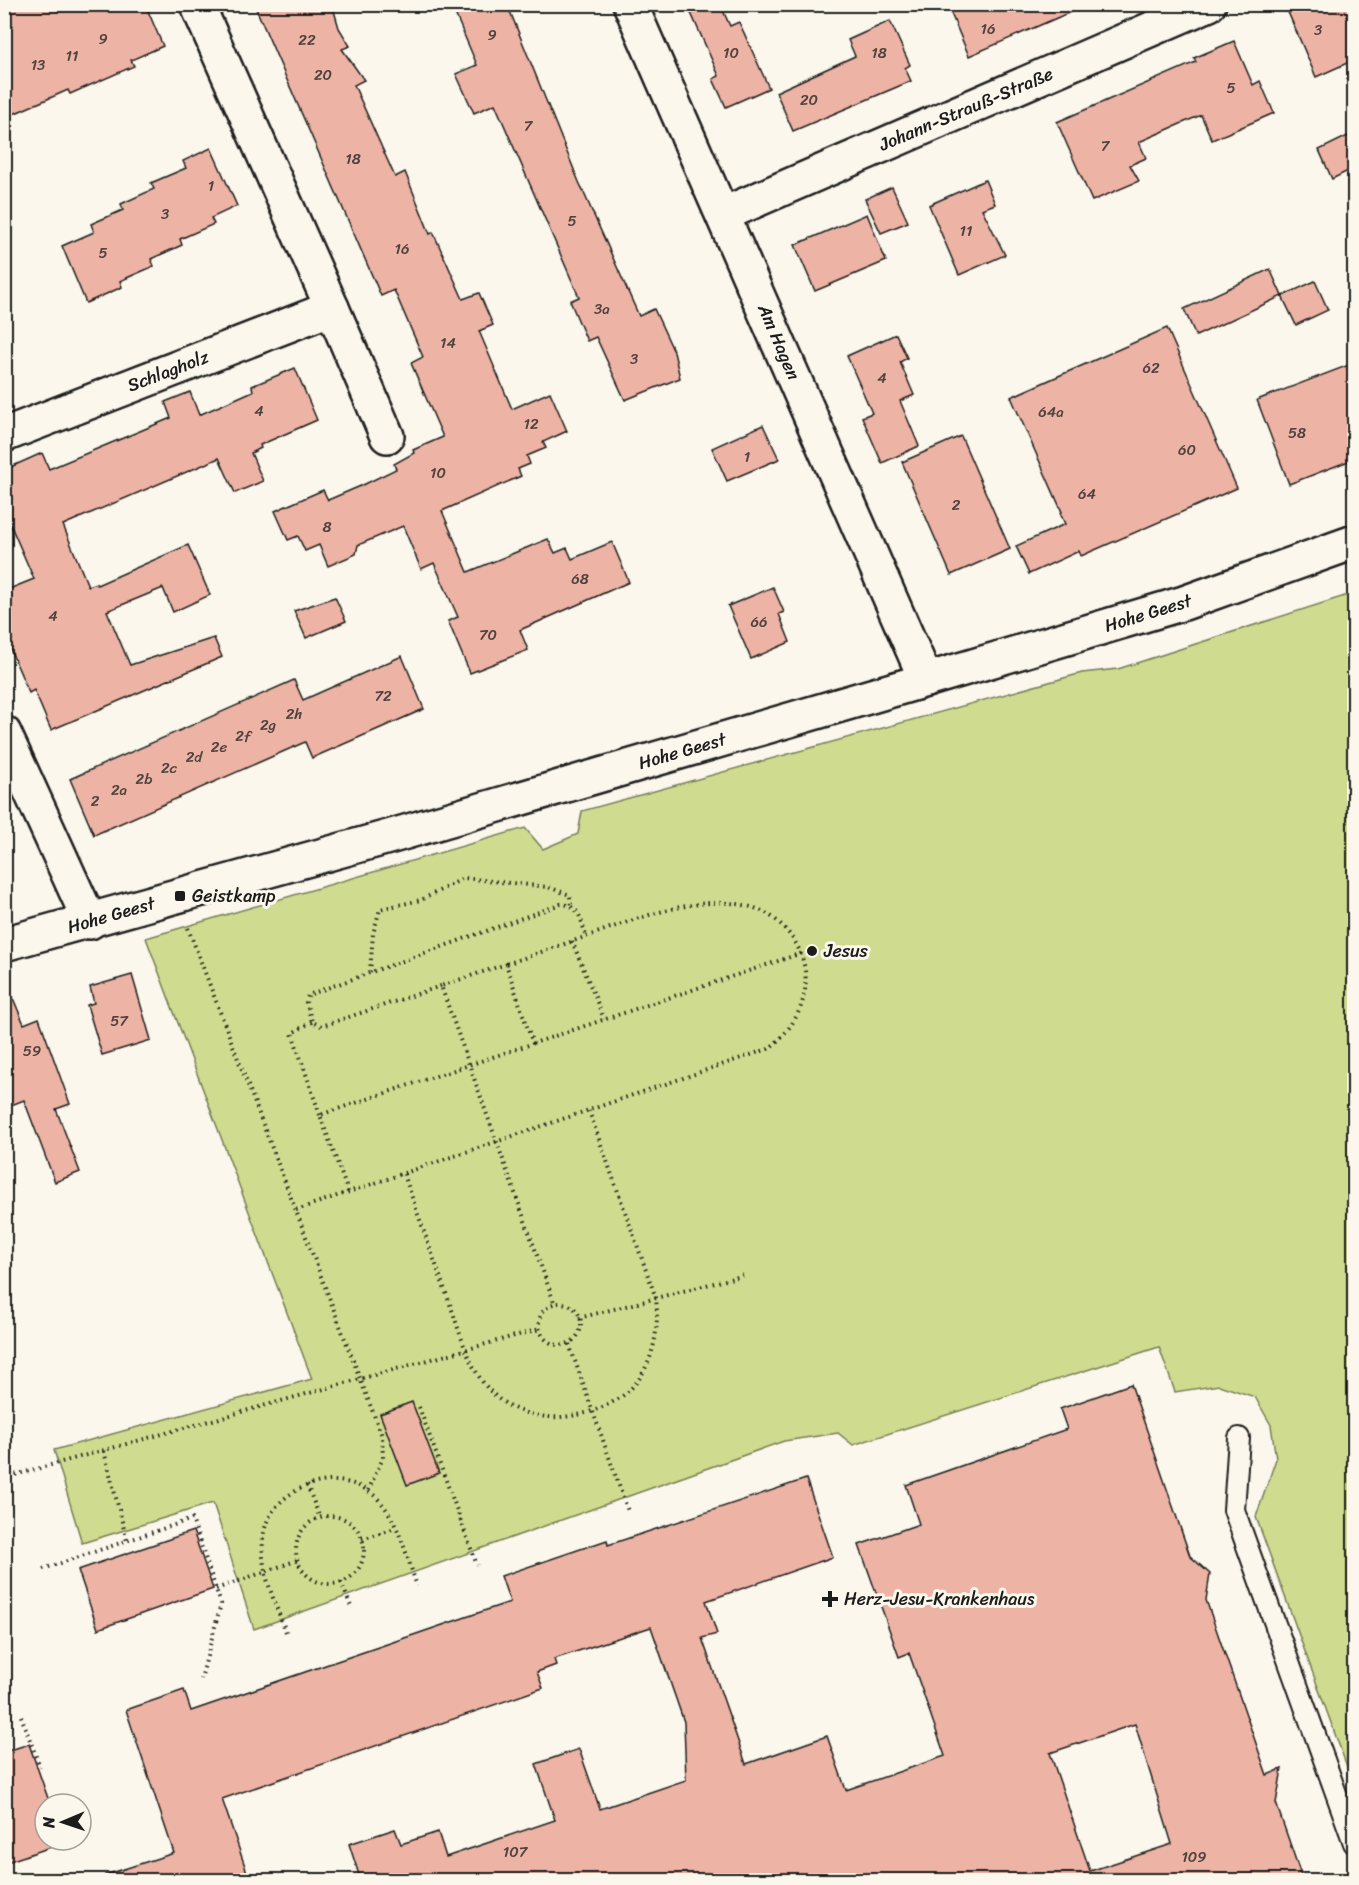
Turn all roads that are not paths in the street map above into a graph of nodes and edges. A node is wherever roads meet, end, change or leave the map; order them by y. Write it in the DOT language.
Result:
graph roads {
  1 [pos="197,4"];
  2 [pos="630,4"];
  3 [pos="1209,4"];
  4 [pos="724,214"];
  5 [pos="332,308"];
  6 [pos="4,435"];
  7 [pos="387,436"];
  8 [pos="1354,542"];
  9 [pos="926,680"];
  10 [pos="4,733"];
  11 [pos="90,922"];
  12 [pos="4,944"];
  13 [pos="1239,1438"];
  14 [pos="1354,1843"];
  1 -- 5 [label="street"];
  2 -- 4 [label="street, Am Hagen"];
  3 -- 4 [label="street, Johann-Strauß-Straße"];
  4 -- 9 [label="street, Am Hagen"];
  5 -- 6 [label="street, Schlagholz"];
  5 -- 7 [label="street"];
  8 -- 9 [label="street, Hohe Geest"];
  9 -- 11 [label="street, Hohe Geest"];
  10 -- 11 [label="street"];
  11 -- 12 [label="street, Hohe Geest"];
  13 -- 14 [label="lane"];
}
